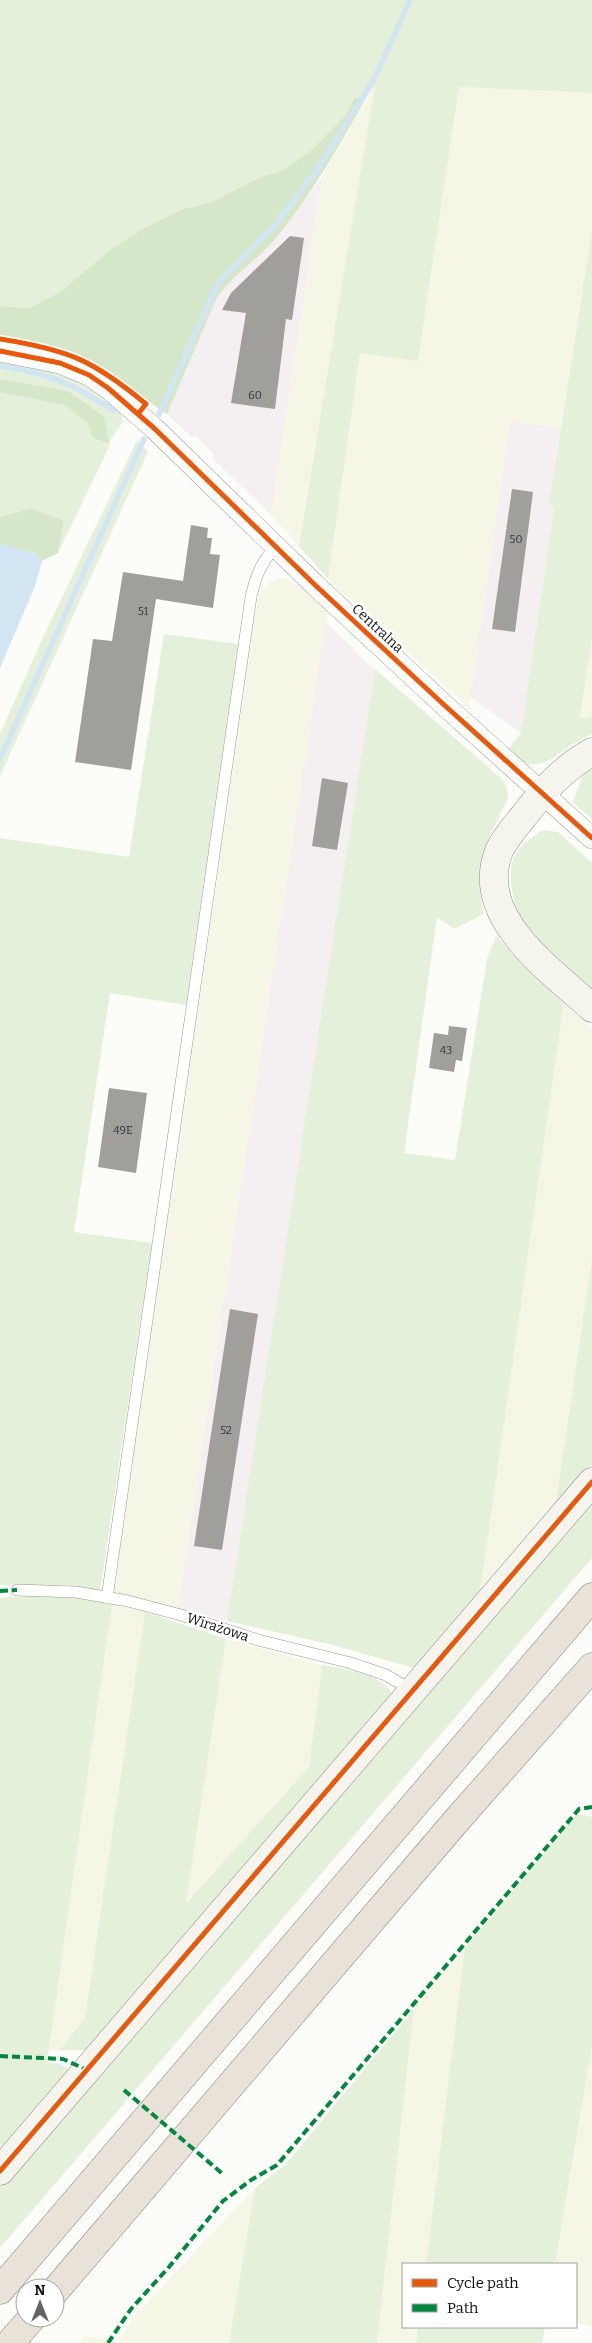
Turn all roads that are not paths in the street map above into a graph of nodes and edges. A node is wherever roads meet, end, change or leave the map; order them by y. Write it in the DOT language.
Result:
graph roads {
  1 [pos="0,351"];
  2 [pos="276,546"];
  3 [pos="592,752"];
  4 [pos="541,793"];
  5 [pos="592,838"];
  6 [pos="592,1008"];
  7 [pos="592,1482"];
  8 [pos="17,1590"];
  9 [pos="107,1598"];
  10 [pos="592,1598"];
  11 [pos="592,1667"];
  12 [pos="413,1691"];
  13 [pos="0,2171"];
  14 [pos="65,2279"];
  15 [pos="0,2290"];
  16 [pos="23,2328"];
  17 [pos="10,2343"];
  1 -- 2 [label="street, Centralna"];
  2 -- 4 [label="street, Centralna"];
  2 -- 9 [label="lane"];
  3 -- 4 [label="street"];
  4 -- 5 [label="street, Centralna"];
  4 -- 6 [label="street"];
  7 -- 12 [label="street"];
  8 -- 9 [label="lane, Wirażowa"];
  9 -- 12 [label="lane, Wirażowa"];
  10 -- 15 [label="highway"];
  11 -- 14 [label="highway"];
  12 -- 13 [label="street"];
  16 -- 17 [label="highway"];
}
